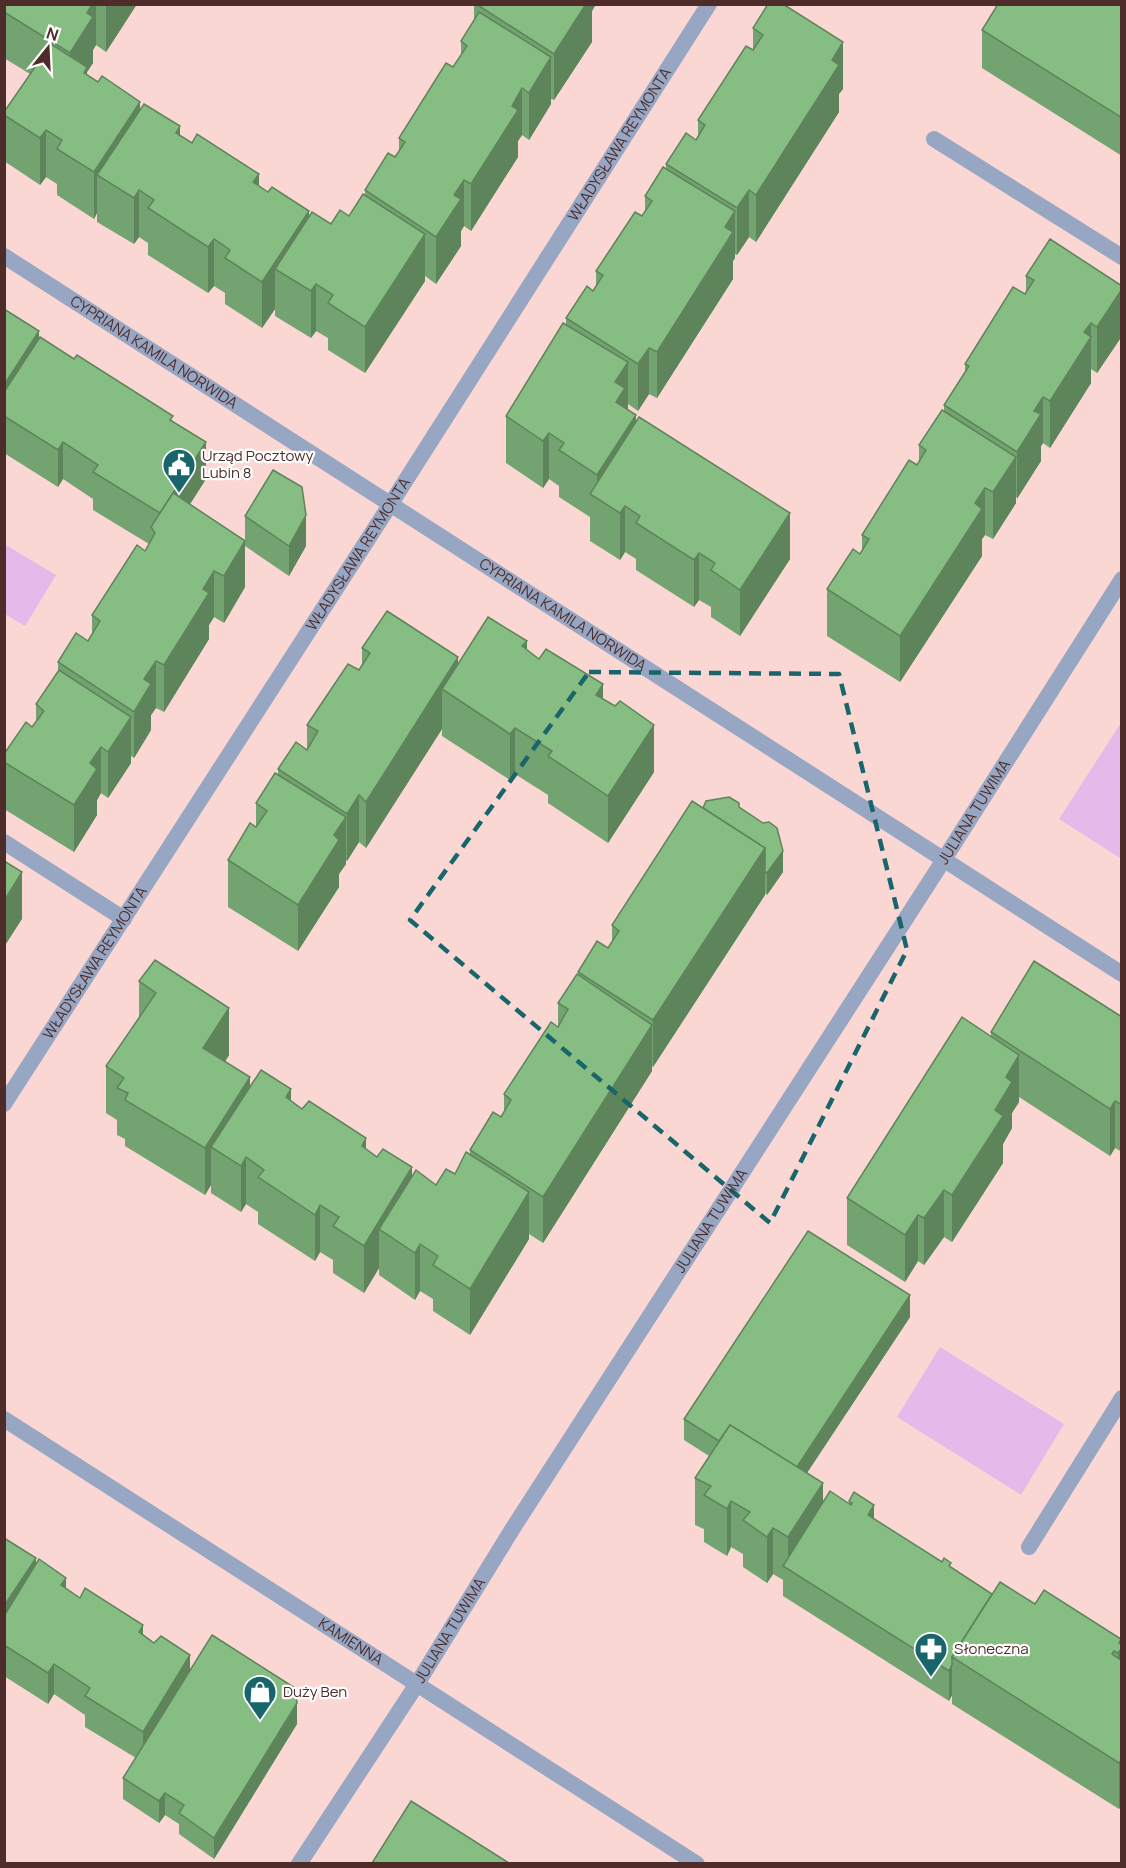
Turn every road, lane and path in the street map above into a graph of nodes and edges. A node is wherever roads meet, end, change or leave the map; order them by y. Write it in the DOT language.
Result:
graph roads {
  1 [pos="709,4"];
  2 [pos="934,139"];
  3 [pos="4,256"];
  4 [pos="1122,257"];
  5 [pos="390,505"];
  6 [pos="1122,579"];
  7 [pos="4,842"];
  8 [pos="943,861"];
  9 [pos="124,919"];
  10 [pos="1122,974"];
  11 [pos="4,1104"];
  12 [pos="1122,1398"];
  13 [pos="4,1419"];
  14 [pos="1029,1547"];
  15 [pos="417,1684"];
  16 [pos="298,1863"];
  17 [pos="697,1863"];
  1 -- 5 [label="street, WŁADYSŁAWA REYMONTA"];
  2 -- 4 [label="street"];
  3 -- 5 [label="street, CYPRIANA KAMILA NORWIDA"];
  5 -- 8 [label="street, CYPRIANA KAMILA NORWIDA"];
  5 -- 9 [label="street, WŁADYSŁAWA REYMONTA"];
  6 -- 8 [label="street, JULIANA TUWIMA"];
  7 -- 9 [label="street"];
  8 -- 10 [label="street, CYPRIANA KAMILA NORWIDA"];
  8 -- 15 [label="street, JULIANA TUWIMA"];
  9 -- 11 [label="street, WŁADYSŁAWA REYMONTA"];
  12 -- 14 [label="street"];
  13 -- 15 [label="street, KAMIENNA"];
  15 -- 16 [label="street, JULIANA TUWIMA"];
  15 -- 17 [label="street, KAMIENNA"];
}
